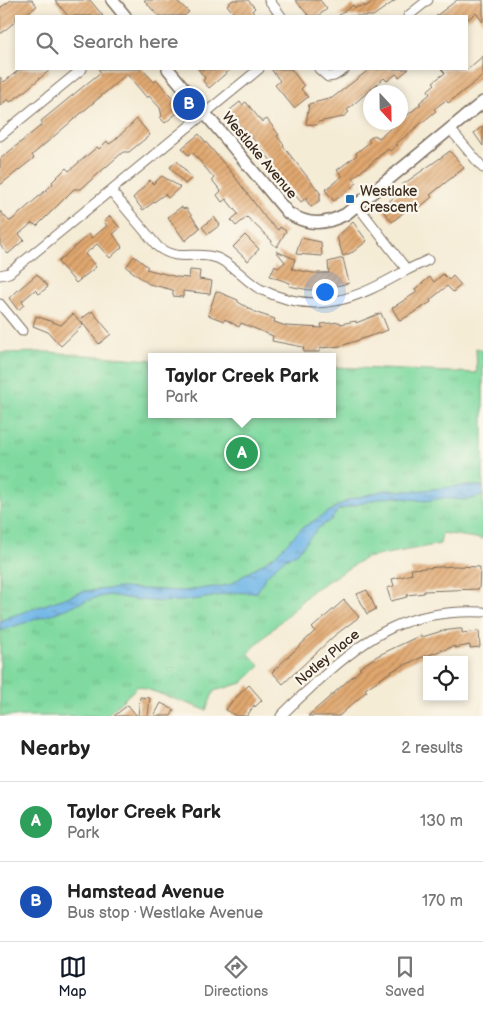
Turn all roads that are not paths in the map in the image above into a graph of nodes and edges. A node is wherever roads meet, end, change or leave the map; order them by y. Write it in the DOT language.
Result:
graph roads {
  1 [pos="112,0"];
  2 [pos="270,0"];
  3 [pos="428,0"];
  4 [pos="124,15"];
  5 [pos="280,15"];
  6 [pos="409,15"];
  7 [pos="81,70"];
  8 [pos="169,70"];
  9 [pos="259,70"];
  10 [pos="320,70"];
  11 [pos="343,70"];
  12 [pos="483,102"];
  13 [pos="205,113"];
  14 [pos="450,129"];
  15 [pos="0,136"];
  16 [pos="483,168"];
  17 [pos="111,191"];
  18 [pos="357,205"];
  19 [pos="428,260"];
  20 [pos="407,270"];
  21 [pos="0,276"];
  22 [pos="0,304"];
  23 [pos="22,331"];
  24 [pos="483,612"];
  25 [pos="281,716"];
  1 -- 4 [label="street"];
  2 -- 5 [label="street"];
  3 -- 6 [label="street"];
  7 -- 15 [label="street"];
  8 -- 13 [label="street, Westlake Avenue"];
  9 -- 13 [label="street"];
  10 -- 11 [label="street"];
  12 -- 14 [label="street, Westlake Avenue"];
  13 -- 17 [label="street"];
  13 -- 18 [label="street, Westlake Avenue"];
  14 -- 16 [label="street"];
  14 -- 18 [label="street, Westlake Avenue"];
  17 -- 20 [label="street"];
  17 -- 21 [label="street"];
  18 -- 20 [label="street"];
  19 -- 20 [label="street"];
  22 -- 23 [label="street"];
  24 -- 25 [label="street, Notley Place"];
}
